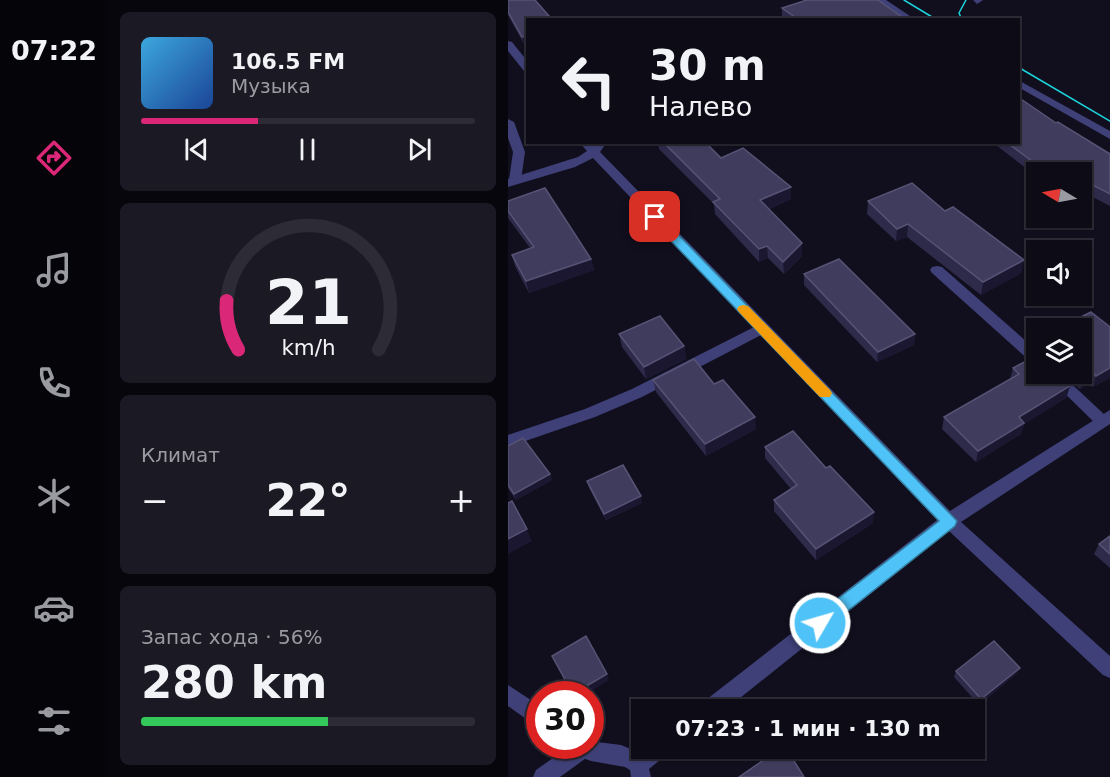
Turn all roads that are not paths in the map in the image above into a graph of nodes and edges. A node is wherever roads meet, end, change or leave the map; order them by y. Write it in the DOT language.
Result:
graph roads {
  1 [pos="879,0"];
  2 [pos="906,17"];
  3 [pos="508,44"];
  4 [pos="526,66"];
  5 [pos="1020,84"];
  6 [pos="508,122"];
  7 [pos="1110,136"];
  8 [pos="593,146"];
  9 [pos="511,182"];
  10 [pos="937,270"];
  11 [pos="762,328"];
  12 [pos="1026,349"];
  13 [pos="1064,384"];
  14 [pos="1106,418"];
  15 [pos="508,441"];
  16 [pos="949,521"];
  17 [pos="1110,669"];
  18 [pos="508,694"];
  19 [pos="723,699"];
  20 [pos="526,708"];
  21 [pos="604,753"];
  22 [pos="565,759"];
  23 [pos="650,759"];
  24 [pos="640,771"];
  25 [pos="543,777"];
  1 -- 2 [label="street"];
  3 -- 4 [label="street"];
  5 -- 7 [label="street"];
  6 -- 9 [label="street"];
  8 -- 9 [label="street"];
  8 -- 11 [label="street"];
  10 -- 12 [label="street"];
  11 -- 15 [label="street"];
  11 -- 16 [label="street"];
  13 -- 14 [label="street"];
  14 -- 16 [label="street"];
  16 -- 17 [label="street"];
  16 -- 19 [label="street"];
  18 -- 20 [label="street"];
  21 -- 24 [label="street"];
  22 -- 25 [label="street"];
  23 -- 24 [label="street"];
}
